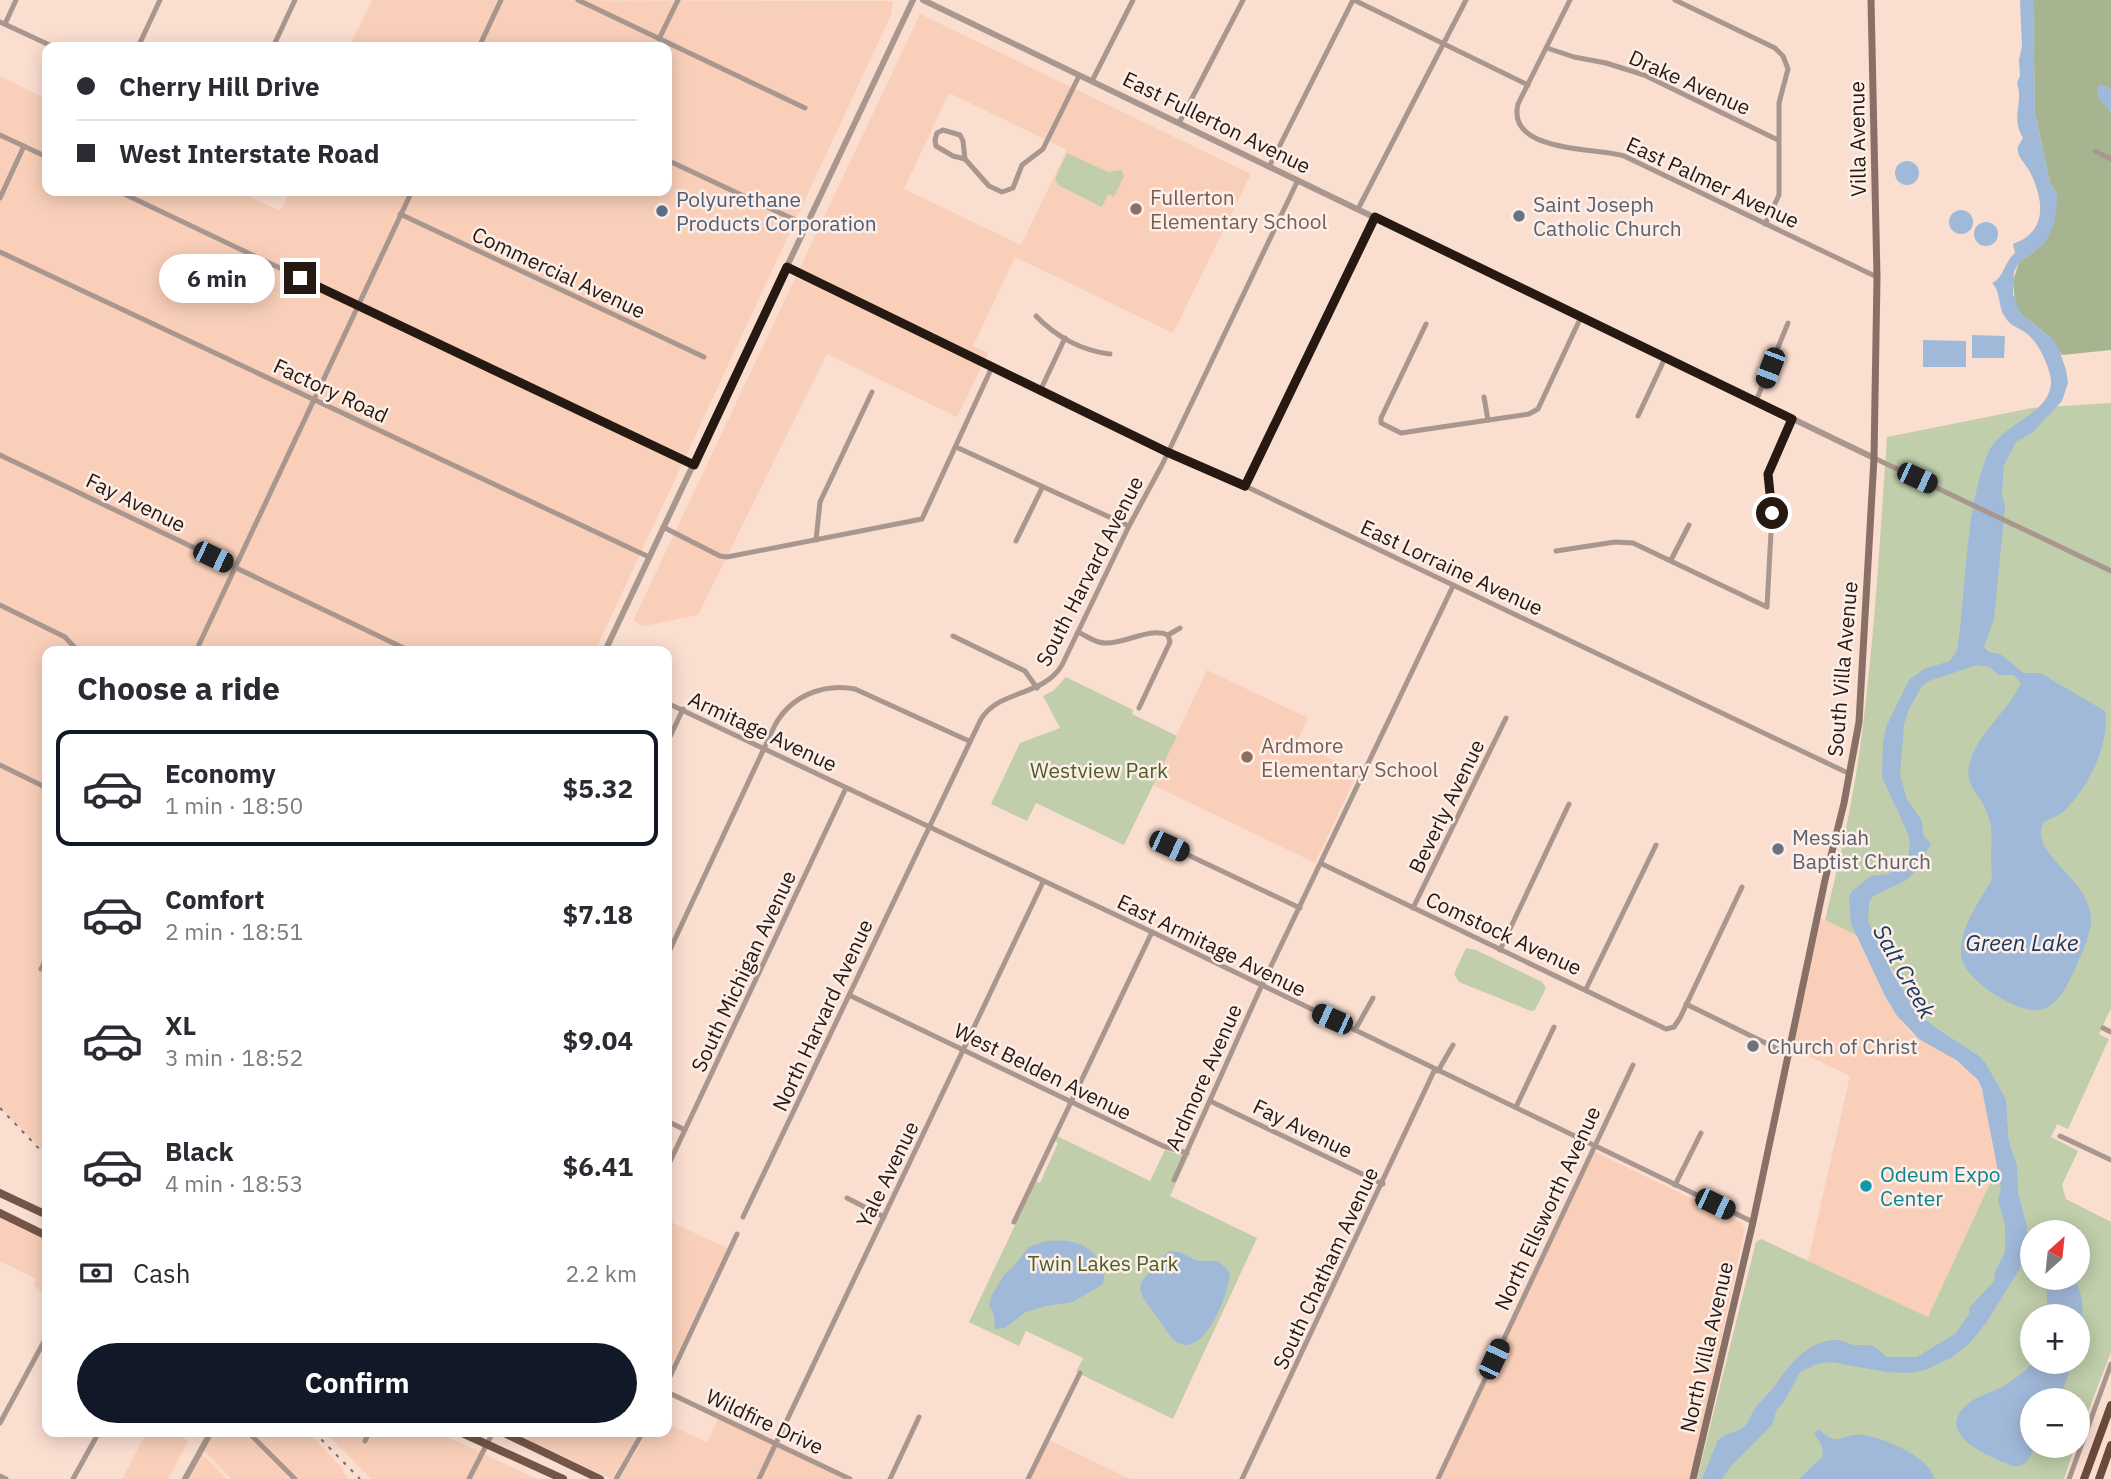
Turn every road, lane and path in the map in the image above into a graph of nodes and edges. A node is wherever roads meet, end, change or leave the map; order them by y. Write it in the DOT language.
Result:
graph roads {
  1 [pos="16,0"];
  2 [pos="160,0"];
  3 [pos="295,0"];
  4 [pos="501,0"];
  5 [pos="578,0"];
  6 [pos="678,0"];
  7 [pos="913,0"];
  8 [pos="923,0"];
  9 [pos="1133,0"];
  10 [pos="1243,0"];
  11 [pos="1354,0"];
  12 [pos="1466,0"];
  13 [pos="1570,0"];
  14 [pos="1675,0"];
  15 [pos="1871,0"];
  16 [pos="2,23"];
  17 [pos="659,38"];
  18 [pos="43,42"];
  19 [pos="140,42"];
  20 [pos="275,42"];
  21 [pos="481,42"];
  22 [pos="667,42"];
  23 [pos="1443,43"];
  24 [pos="672,44"];
  25 [pos="1547,48"];
  26 [pos="1079,76"];
  27 [pos="1092,81"];
  28 [pos="1528,85"];
  29 [pos="804,108"];
  30 [pos="1179,124"];
  31 [pos="0,135"];
  32 [pos="1778,140"];
  33 [pos="24,146"];
  34 [pos="2095,152"];
  35 [pos="42,155"];
  36 [pos="965,159"];
  37 [pos="2111,159"];
  38 [pos="672,162"];
  39 [pos="1269,167"];
  40 [pos="1298,180"];
  41 [pos="129,196"];
  42 [pos="409,196"];
  43 [pos="0,198"];
  44 [pos="1358,209"];
  45 [pos="400,214"];
  46 [pos="1375,217"];
  47 [pos="1765,223"];
  48 [pos="808,226"];
  49 [pos="0,252"];
  50 [pos="787,267"];
  51 [pos="1877,277"];
  52 [pos="358,305"];
  53 [pos="1036,316"];
  54 [pos="1581,317"];
  55 [pos="1788,323"];
  56 [pos="1426,324"];
  57 [pos="1065,338"];
  58 [pos="1110,354"];
  59 [pos="704,357"];
  60 [pos="1665,358"];
  61 [pos="992,367"];
  62 [pos="1041,389"];
  63 [pos="872,392"];
  64 [pos="1484,397"];
  65 [pos="314,399"];
  66 [pos="1756,401"];
  67 [pos="1638,416"];
  68 [pos="1792,419"];
  69 [pos="1488,420"];
  70 [pos="956,447"];
  71 [pos="1167,452"];
  72 [pos="0,454"];
  73 [pos="1874,458"];
  74 [pos="694,465"];
  75 [pos="1245,486"];
  76 [pos="1042,488"];
  77 [pos="1129,526"];
  78 [pos="1689,526"];
  79 [pos="663,527"];
  80 [pos="816,540"];
  81 [pos="1016,541"];
  82 [pos="1556,551"];
  83 [pos="649,557"];
  84 [pos="1671,560"];
  85 [pos="235,567"];
  86 [pos="2111,571"];
  87 [pos="1453,586"];
  88 [pos="0,605"];
  89 [pos="1180,628"];
  90 [pos="1078,632"];
  91 [pos="1168,635"];
  92 [pos="953,636"];
  93 [pos="73,646"];
  94 [pos="198,646"];
  95 [pos="400,646"];
  96 [pos="607,646"];
  97 [pos="1037,688"];
  98 [pos="672,705"];
  99 [pos="1139,708"];
  100 [pos="683,709"];
  101 [pos="1506,719"];
  102 [pos="672,732"];
  103 [pos="969,741"];
  104 [pos="764,749"];
  105 [pos="0,765"];
  106 [pos="1850,774"];
  107 [pos="42,786"];
  108 [pos="846,788"];
  109 [pos="1570,804"];
  110 [pos="929,827"];
  111 [pos="1656,845"];
  112 [pos="1169,846"];
  113 [pos="1322,864"];
  114 [pos="1043,882"];
  115 [pos="1742,887"];
  116 [pos="1300,908"];
  117 [pos="1413,908"];
  118 [pos="1152,932"];
  119 [pos="672,945"];
  120 [pos="1500,950"];
  121 [pos="1261,987"];
  122 [pos="1587,989"];
  123 [pos="849,995"];
  124 [pos="1373,998"];
  125 [pos="1686,1004"];
  126 [pos="1553,1027"];
  127 [pos="2103,1028"];
  128 [pos="1355,1030"];
  129 [pos="2111,1032"];
  130 [pos="1453,1045"];
  131 [pos="963,1050"];
  132 [pos="1790,1055"];
  133 [pos="1633,1065"];
  134 [pos="1437,1070"];
  135 [pos="1210,1101"];
  136 [pos="1071,1102"];
  137 [pos="1516,1107"];
  138 [pos="672,1124"];
  139 [pos="685,1130"];
  140 [pos="1701,1133"];
  141 [pos="2060,1136"];
  142 [pos="1595,1146"];
  143 [pos="1186,1153"];
  144 [pos="672,1157"];
  145 [pos="2111,1160"];
  146 [pos="1174,1180"];
  147 [pos="1383,1184"];
  148 [pos="1675,1185"];
  149 [pos="0,1192"];
  150 [pos="847,1199"];
  151 [pos="42,1213"];
  152 [pos="2,1214"];
  153 [pos="743,1217"];
  154 [pos="884,1217"];
  155 [pos="1014,1222"];
  156 [pos="1754,1223"];
  157 [pos="0,1224"];
  158 [pos="42,1234"];
  159 [pos="737,1234"];
  160 [pos="42,1345"];
  161 [pos="2111,1364"];
  162 [pos="672,1372"];
  163 [pos="1080,1373"];
  164 [pos="672,1394"];
  165 [pos="2111,1405"];
  166 [pos="919,1416"];
  167 [pos="0,1423"];
  168 [pos="96,1437"];
  169 [pos="208,1437"];
  170 [pos="253,1437"];
  171 [pos="367,1437"];
  172 [pos="471,1437"];
  173 [pos="490,1437"];
  174 [pos="512,1437"];
  175 [pos="640,1437"];
  176 [pos="365,1441"];
  177 [pos="487,1444"];
  178 [pos="775,1444"];
  179 [pos="2111,1445"];
  180 [pos="0,1476"];
  181 [pos="292,1478"];
  182 [pos="6,1479"];
  183 [pos="73,1479"];
  184 [pos="185,1479"];
  185 [pos="469,1479"];
  186 [pos="563,1479"];
  187 [pos="600,1479"];
  188 [pos="616,1479"];
  189 [pos="759,1479"];
  190 [pos="850,1479"];
  191 [pos="890,1479"];
  192 [pos="1028,1479"];
  193 [pos="1242,1479"];
  194 [pos="1438,1479"];
  195 [pos="1693,1479"];
  196 [pos="2069,1479"];
  197 [pos="2084,1479"];
  198 [pos="2099,1479"];
  1 -- 16 [label="street"];
  2 -- 19 [label="street"];
  3 -- 20 [label="street"];
  4 -- 21 [label="street"];
  5 -- 17 [label="street"];
  6 -- 17 [label="street"];
  7 -- 48 [label="street"];
  8 -- 26 [label="street, East Fullerton Avenue"];
  9 -- 27 [label="street"];
  10 -- 30 [label="street"];
  11 -- 23 [label="street"];
  11 -- 39 [label="street"];
  12 -- 23 [label="street"];
  13 -- 25 [label="street"];
  14 -- 32 [label="street"];
  15 -- 51 [label="main road, Villa Avenue"];
  16 -- 18 [label="street"];
  17 -- 22 [label="street"];
  23 -- 28 [label="street"];
  23 -- 44 [label="street"];
  24 -- 29 [label="street"];
  25 -- 28 [label="street"];
  25 -- 32 [label="street, Drake Avenue"];
  26 -- 27 [label="street, East Fullerton Avenue"];
  26 -- 36 [label="street"];
  27 -- 30 [label="street, East Fullerton Avenue"];
  28 -- 47 [label="street, East Palmer Avenue"];
  30 -- 39 [label="street, East Fullerton Avenue"];
  31 -- 33 [label="street"];
  32 -- 47 [label="street"];
  33 -- 35 [label="street"];
  33 -- 43 [label="street"];
  34 -- 37 [label="street"];
  36 -- 36 [label="street"];
  38 -- 48 [label="street"];
  39 -- 40 [label="street, East Fullerton Avenue"];
  40 -- 44 [label="street, East Fullerton Avenue"];
  40 -- 71 [label="street, South Harvard Avenue"];
  41 -- 52 [label="street"];
  42 -- 45 [label="street"];
  44 -- 46 [label="street, East Fullerton Avenue"];
  45 -- 52 [label="street"];
  45 -- 59 [label="street, Commercial Avenue"];
  46 -- 54 [label="street, East Fullerton Avenue"];
  46 -- 75 [label="street"];
  47 -- 51 [label="street, East Palmer Avenue"];
  48 -- 50 [label="street"];
  49 -- 65 [label="street, Factory Road"];
  50 -- 61 [label="street, East Lorraine Avenue"];
  50 -- 74 [label="street"];
  51 -- 73 [label="main road, South Villa Avenue"];
  52 -- 65 [label="street"];
  52 -- 74 [label="street"];
  53 -- 57 [label="street"];
  54 -- 60 [label="street, East Fullerton Avenue"];
  54 -- 69 [label="street"];
  55 -- 66 [label="street"];
  56 -- 69 [label="street"];
  57 -- 58 [label="street"];
  57 -- 62 [label="street"];
  60 -- 66 [label="street, East Fullerton Avenue"];
  60 -- 67 [label="street"];
  61 -- 62 [label="street, East Lorraine Avenue"];
  61 -- 70 [label="street"];
  62 -- 71 [label="street, East Lorraine Avenue"];
  63 -- 80 [label="street"];
  64 -- 69 [label="street"];
  65 -- 83 [label="street, Factory Road"];
  65 -- 85 [label="street"];
  66 -- 68 [label="street, East Fullerton Avenue"];
  68 -- 73 [label="street, East Fullerton Avenue"];
  68 -- 84 [label="street"];
  70 -- 76 [label="street"];
  70 -- 80 [label="street"];
  71 -- 75 [label="street, East Lorraine Avenue"];
  71 -- 77 [label="street, South Harvard Avenue"];
  72 -- 85 [label="street, Fay Avenue"];
  73 -- 86 [label="street"];
  73 -- 106 [label="main road, South Villa Avenue"];
  74 -- 79 [label="street"];
  75 -- 87 [label="street, East Lorraine Avenue"];
  76 -- 77 [label="street"];
  76 -- 81 [label="street"];
  77 -- 90 [label="street, South Harvard Avenue"];
  78 -- 84 [label="street"];
  79 -- 80 [label="street"];
  79 -- 83 [label="street"];
  82 -- 84 [label="street"];
  83 -- 96 [label="street"];
  85 -- 94 [label="street"];
  85 -- 95 [label="street, Fay Avenue"];
  87 -- 106 [label="street, East Lorraine Avenue"];
  87 -- 113 [label="street"];
  88 -- 93 [label="street"];
  89 -- 91 [label="street"];
  90 -- 91 [label="street"];
  90 -- 97 [label="street, South Harvard Avenue"];
  91 -- 99 [label="street"];
  92 -- 97 [label="street"];
  97 -- 103 [label="street, South Harvard Avenue"];
  98 -- 100 [label="street, Armitage Avenue"];
  100 -- 102 [label="street"];
  100 -- 104 [label="street, Armitage Avenue"];
  101 -- 117 [label="street, Beverly Avenue"];
  103 -- 104 [label="street"];
  103 -- 110 [label="street, South Harvard Avenue"];
  104 -- 108 [label="street, Armitage Avenue"];
  104 -- 119 [label="street"];
  105 -- 107 [label="street"];
  106 -- 132 [label="main road, South Villa Avenue"];
  108 -- 110 [label="street, East Armitage Avenue"];
  108 -- 139 [label="street, South Michigan Avenue"];
  109 -- 120 [label="street"];
  110 -- 114 [label="street, East Armitage Avenue"];
  110 -- 123 [label="street, North Harvard Avenue"];
  111 -- 122 [label="street"];
  112 -- 116 [label="street"];
  113 -- 116 [label="street, Ardmore Avenue"];
  113 -- 117 [label="street, Comstock Avenue"];
  114 -- 118 [label="street, East Armitage Avenue"];
  114 -- 131 [label="street, Yale Avenue"];
  115 -- 125 [label="street"];
  116 -- 121 [label="street, Ardmore Avenue"];
  117 -- 120 [label="street, Comstock Avenue"];
  118 -- 121 [label="street, East Armitage Avenue"];
  118 -- 136 [label="street"];
  120 -- 122 [label="street, Comstock Avenue"];
  121 -- 128 [label="street, East Armitage Avenue"];
  121 -- 135 [label="street, Ardmore Avenue"];
  122 -- 125 [label="street, Comstock Avenue"];
  123 -- 131 [label="street, West Belden Avenue"];
  123 -- 153 [label="street, North Harvard Avenue"];
  124 -- 128 [label="street"];
  125 -- 132 [label="street"];
  126 -- 137 [label="street"];
  127 -- 129 [label="street"];
  128 -- 134 [label="street, East Armitage Avenue"];
  130 -- 134 [label="street, South Chatham Avenue"];
  131 -- 136 [label="street, West Belden Avenue"];
  131 -- 154 [label="street, Yale Avenue"];
  132 -- 156 [label="main road, South Villa Avenue"];
  133 -- 142 [label="street, North Ellsworth Avenue"];
  134 -- 137 [label="street, East Armitage Avenue"];
  134 -- 147 [label="street, South Chatham Avenue"];
  135 -- 143 [label="street, Ardmore Avenue"];
  135 -- 147 [label="street, Fay Avenue"];
  136 -- 143 [label="street, West Belden Avenue"];
  136 -- 155 [label="street"];
  137 -- 142 [label="street, East Armitage Avenue"];
  138 -- 139 [label="street"];
  139 -- 144 [label="street, South Michigan Avenue"];
  140 -- 148 [label="street"];
  141 -- 145 [label="street"];
  142 -- 148 [label="street, East Armitage Avenue"];
  142 -- 194 [label="street, North Ellsworth Avenue"];
  143 -- 146 [label="street, Ardmore Avenue"];
  147 -- 193 [label="street, South Chatham Avenue"];
  148 -- 156 [label="street, East Armitage Avenue"];
  149 -- 151 [label="main road"];
  150 -- 154 [label="street"];
  152 -- 157 [label="street"];
  152 -- 158 [label="main road"];
  154 -- 178 [label="street, Yale Avenue"];
  156 -- 195 [label="main road, North Villa Avenue"];
  159 -- 162 [label="street"];
  160 -- 167 [label="street"];
  161 -- 196 [label="street"];
  163 -- 192 [label="street"];
  164 -- 178 [label="street, Wildfire Drive"];
  165 -- 197 [label="highway"];
  166 -- 191 [label="street"];
  168 -- 183 [label="street"];
  169 -- 184 [label="street"];
  170 -- 181 [label="street"];
  171 -- 176 [label="street"];
  172 -- 177 [label="main road"];
  173 -- 177 [label="street"];
  174 -- 187 [label="main road"];
  175 -- 188 [label="street"];
  177 -- 185 [label="street"];
  177 -- 186 [label="main road"];
  178 -- 189 [label="street, Yale Avenue"];
  178 -- 190 [label="street, Wildfire Drive"];
  179 -- 198 [label="highway"];
  180 -- 182 [label="street"];
}
